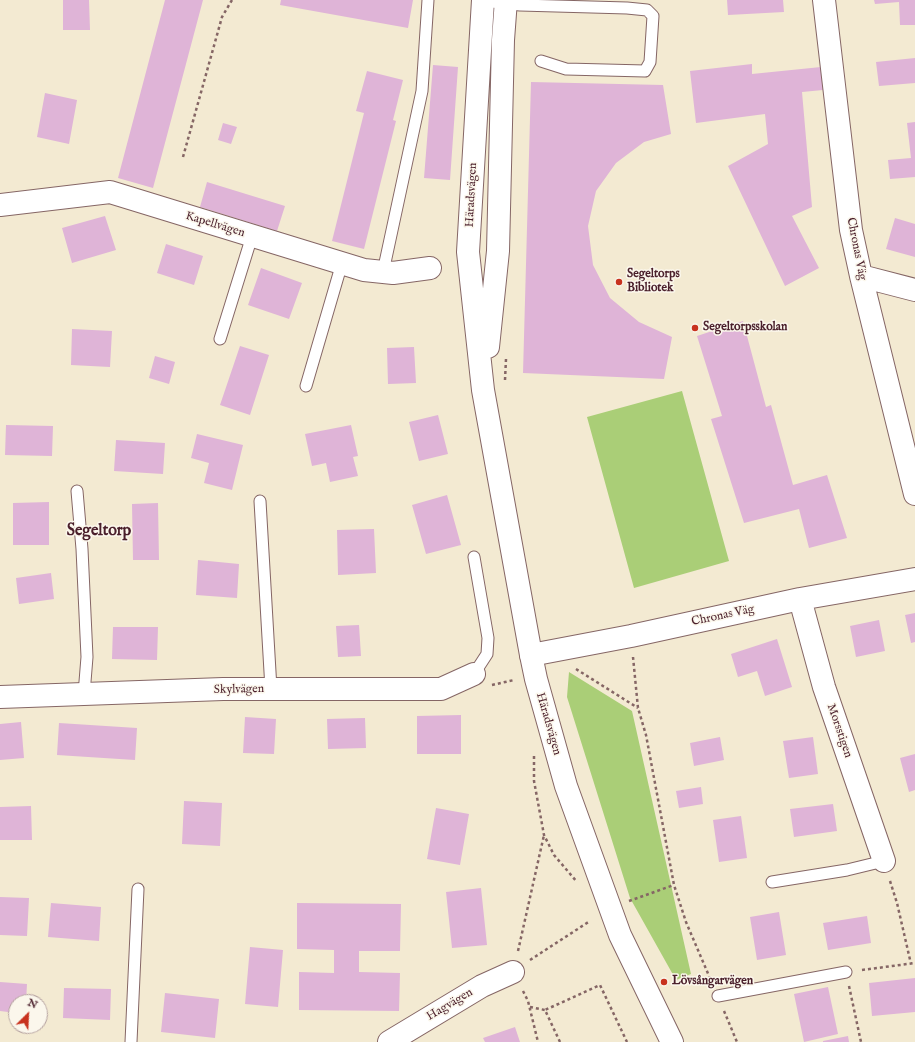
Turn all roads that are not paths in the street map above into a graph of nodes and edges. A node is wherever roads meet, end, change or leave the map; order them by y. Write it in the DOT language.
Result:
graph roads {
  1 [pos="428,0"];
  2 [pos="483,0"];
  3 [pos="824,0"];
  4 [pos="506,2"];
  5 [pos="573,3"];
  6 [pos="630,4"];
  7 [pos="541,61"];
  8 [pos="0,205"];
  9 [pos="252,236"];
  10 [pos="342,263"];
  11 [pos="430,268"];
  12 [pos="383,272"];
  13 [pos="861,276"];
  14 [pos="915,290"];
  15 [pos="220,339"];
  16 [pos="306,386"];
  17 [pos="483,390"];
  18 [pos="77,491"];
  19 [pos="915,494"];
  20 [pos="260,501"];
  21 [pos="474,557"];
  22 [pos="915,579"];
  23 [pos="800,599"];
  24 [pos="540,653"];
  25 [pos="474,674"];
  26 [pos="271,689"];
  27 [pos="84,694"];
  28 [pos="0,697"];
  29 [pos="884,861"];
  30 [pos="772,882"];
  31 [pos="138,889"];
  32 [pos="513,972"];
  33 [pos="846,972"];
  34 [pos="718,996"];
  35 [pos="131,1042"];
  36 [pos="389,1042"];
  37 [pos="672,1042"];
  1 -- 12 [label="lane"];
  2 -- 4 [label="lane"];
  2 -- 17 [label="street, Häradsvägen"];
  3 -- 13 [label="street, Chronas Väg"];
  4 -- 5 [label="lane"];
  4 -- 17 [label="street, Häradsvägen"];
  5 -- 6 [label="lane"];
  6 -- 7 [label="lane"];
  8 -- 9 [label="street, Kapellvägen"];
  9 -- 10 [label="street, Kapellvägen"];
  9 -- 15 [label="lane"];
  10 -- 12 [label="street, Kapellvägen"];
  10 -- 16 [label="lane"];
  11 -- 12 [label="street, Kapellvägen"];
  13 -- 14 [label="street"];
  13 -- 19 [label="street, Chronas Väg"];
  17 -- 24 [label="street, Häradsvägen"];
  18 -- 27 [label="lane"];
  20 -- 26 [label="lane"];
  21 -- 25 [label="lane"];
  22 -- 23 [label="street, Chronas Väg"];
  23 -- 24 [label="street, Chronas Väg"];
  23 -- 29 [label="street, Morsstigen"];
  24 -- 37 [label="street, Häradsvägen"];
  25 -- 26 [label="street, Skylvägen"];
  26 -- 27 [label="street, Skylvägen"];
  27 -- 28 [label="street, Skylvägen"];
  29 -- 30 [label="lane"];
  31 -- 35 [label="lane"];
  32 -- 36 [label="street, Hagvägen"];
  33 -- 34 [label="lane"];
}
